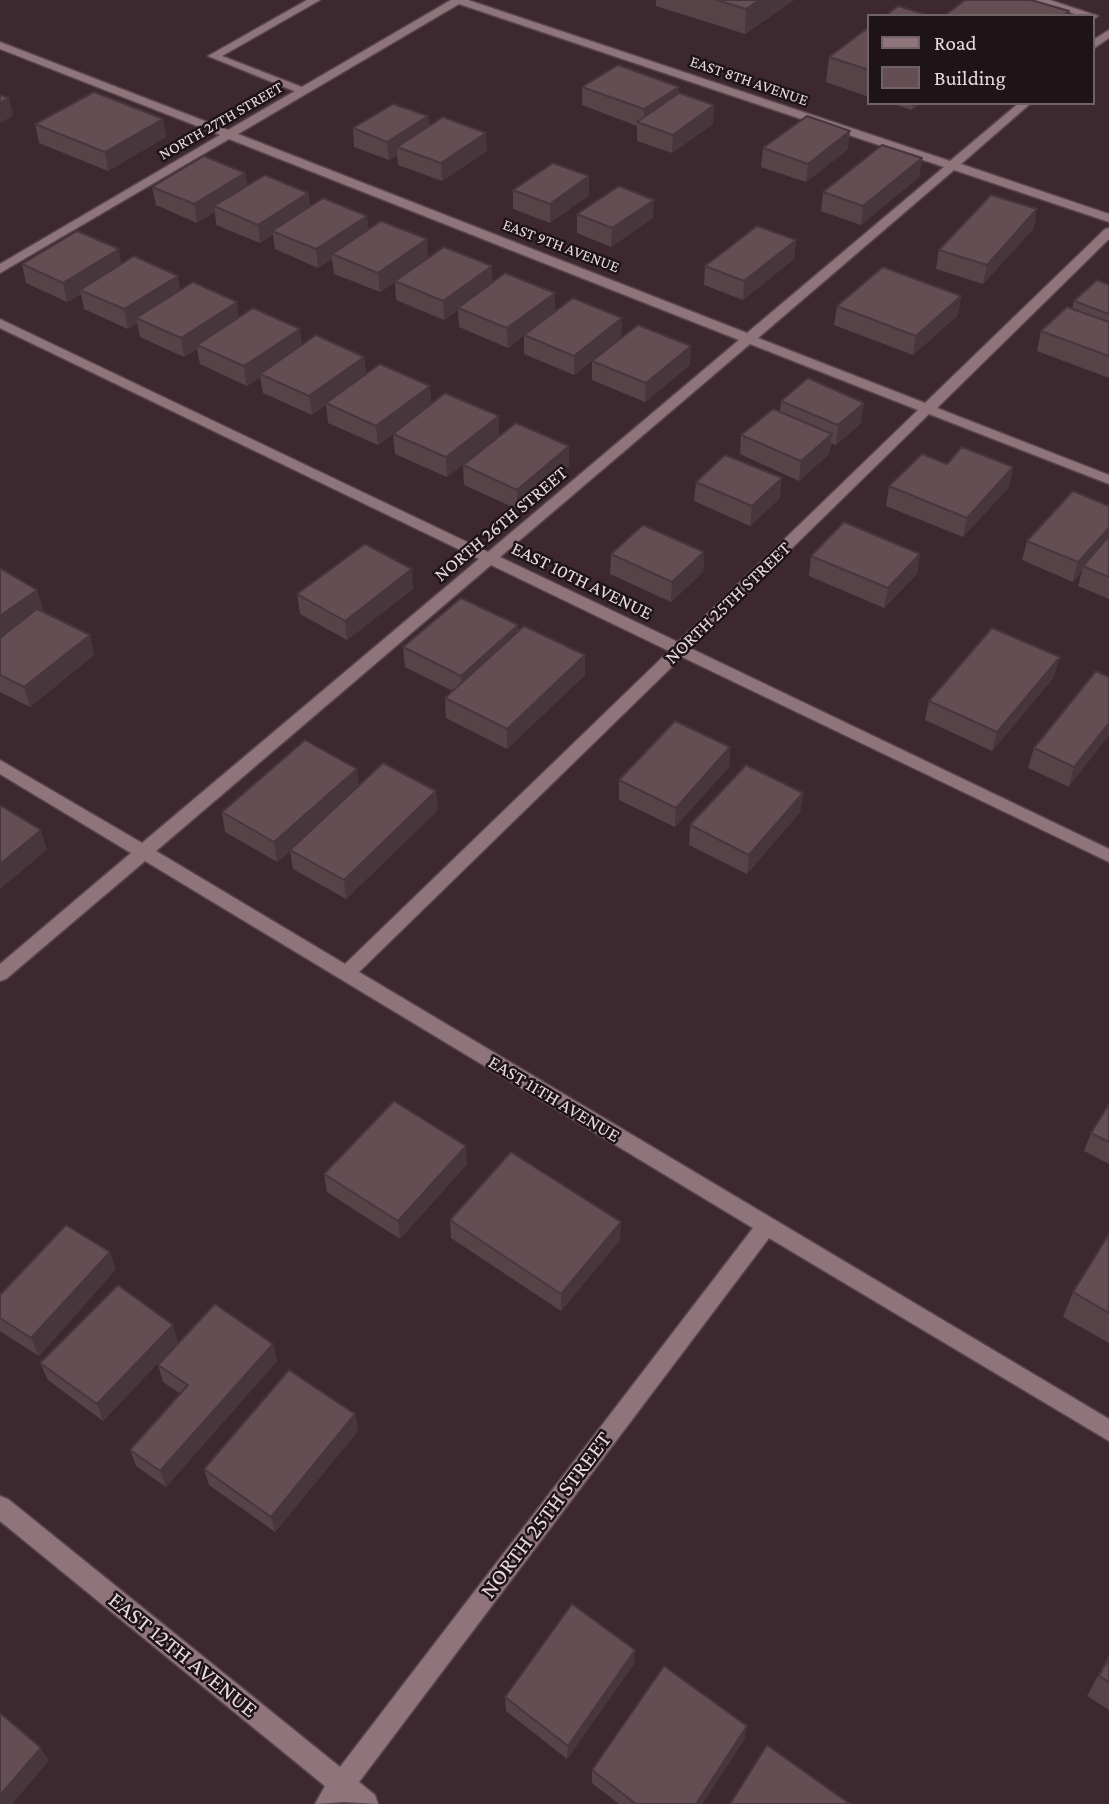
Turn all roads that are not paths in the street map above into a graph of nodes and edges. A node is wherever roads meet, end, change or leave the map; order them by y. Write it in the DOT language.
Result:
graph roads {
  1 [pos="315,0"];
  2 [pos="458,0"];
  3 [pos="1039,0"];
  4 [pos="1086,14"];
  5 [pos="1109,33"];
  6 [pos="1095,44"];
  7 [pos="0,45"];
  8 [pos="303,91"];
  9 [pos="1024,105"];
  10 [pos="229,135"];
  11 [pos="953,166"];
  12 [pos="1109,218"];
  13 [pos="1109,232"];
  14 [pos="0,269"];
  15 [pos="0,324"];
  16 [pos="748,339"];
  17 [pos="927,409"];
  18 [pos="1109,480"];
  19 [pos="490,558"];
  20 [pos="680,650"];
  21 [pos="0,766"];
  22 [pos="143,852"];
  23 [pos="1109,856"];
  24 [pos="0,974"];
  25 [pos="346,974"];
  26 [pos="766,1226"];
  27 [pos="1109,1431"];
  28 [pos="0,1507"];
  29 [pos="341,1784"];
  30 [pos="327,1804"];
  31 [pos="366,1804"];
  1 -- 8 [label="street"];
  2 -- 8 [label="street, NORTH 27TH STREET"];
  2 -- 11 [label="street, EAST 8TH AVENUE"];
  3 -- 4 [label="street"];
  5 -- 6 [label="street"];
  7 -- 10 [label="street, EAST 9TH AVENUE"];
  8 -- 10 [label="street, NORTH 27TH STREET"];
  9 -- 11 [label="street, NORTH 26TH STREET"];
  10 -- 14 [label="street, NORTH 27TH STREET"];
  10 -- 16 [label="street, EAST 9TH AVENUE"];
  11 -- 12 [label="street, EAST 8TH AVENUE"];
  11 -- 16 [label="street, NORTH 26TH STREET"];
  13 -- 17 [label="street, NORTH 25TH STREET"];
  15 -- 19 [label="street, EAST 10TH AVENUE"];
  16 -- 17 [label="street, EAST 9TH AVENUE"];
  16 -- 19 [label="street, NORTH 26TH STREET"];
  17 -- 18 [label="street, EAST 9TH AVENUE"];
  17 -- 20 [label="street, NORTH 25TH STREET"];
  19 -- 20 [label="street, EAST 10TH AVENUE"];
  19 -- 22 [label="street, NORTH 26TH STREET"];
  20 -- 23 [label="street, EAST 10TH AVENUE"];
  20 -- 25 [label="street, NORTH 25TH STREET"];
  21 -- 22 [label="street, EAST 11TH AVENUE"];
  22 -- 24 [label="street, NORTH 26TH STREET"];
  22 -- 25 [label="street, EAST 11TH AVENUE"];
  25 -- 26 [label="street, EAST 11TH AVENUE"];
  26 -- 27 [label="street, EAST 11TH AVENUE"];
  26 -- 29 [label="street, NORTH 25TH STREET"];
  28 -- 29 [label="street, EAST 12TH AVENUE"];
  29 -- 30 [label="street, NORTH 25TH STREET"];
  29 -- 31 [label="street, EAST 12TH AVENUE"];
}
